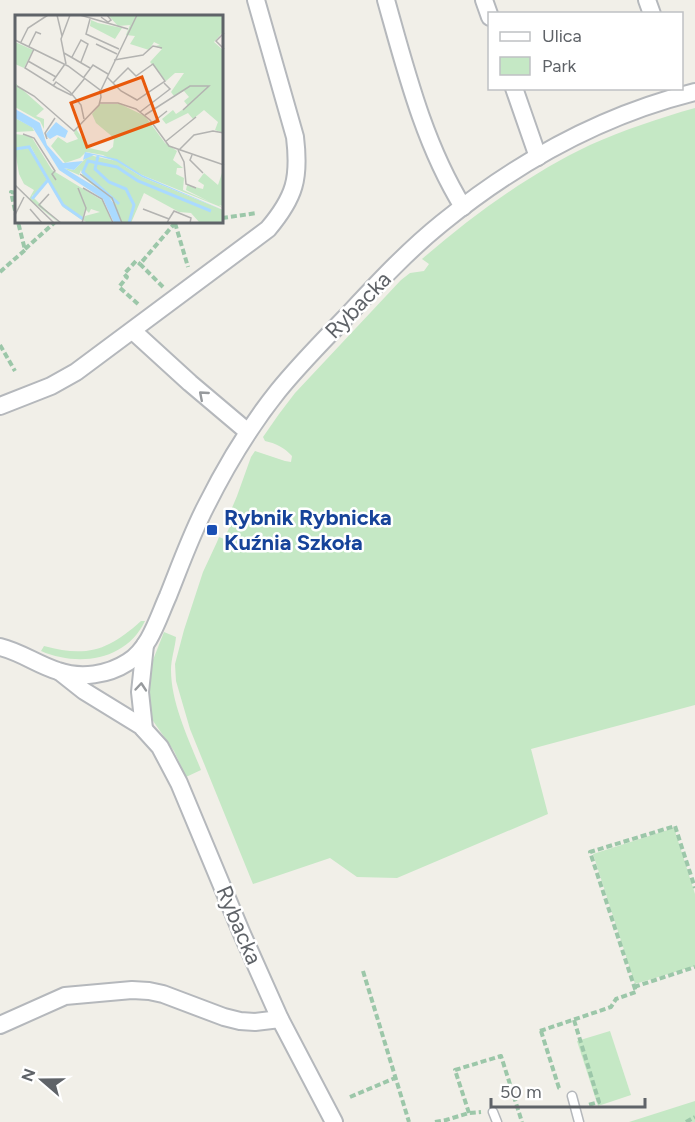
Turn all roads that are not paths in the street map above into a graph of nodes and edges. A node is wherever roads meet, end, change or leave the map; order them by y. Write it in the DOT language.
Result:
graph roads {
  1 [pos="256,0"];
  2 [pos="386,0"];
  3 [pos="515,90"];
  4 [pos="684,92"];
  5 [pos="538,156"];
  6 [pos="463,207"];
  7 [pos="133,331"];
  8 [pos="0,406"];
  9 [pos="248,432"];
  10 [pos="145,645"];
  11 [pos="0,646"];
  12 [pos="59,672"];
  13 [pos="144,729"];
  14 [pos="280,1019"];
  15 [pos="0,1025"];
  16 [pos="572,1096"];
  17 [pos="493,1112"];
  18 [pos="334,1122"];
  19 [pos="497,1122"];
  20 [pos="579,1122"];
  1 -- 7 [label="street"];
  2 -- 6 [label="street"];
  3 -- 5 [label="street"];
  4 -- 5 [label="street, Rybacka"];
  5 -- 6 [label="street, Rybacka"];
  6 -- 9 [label="street, Rybacka"];
  7 -- 8 [label="street"];
  9 -- 7 [label="street, one-way"];
  9 -- 10 [label="street, Rybacka"];
  10 -- 12 [label="street, Rybacka"];
  13 -- 10 [label="street, Rybacka, one-way"];
  11 -- 12 [label="street"];
  12 -- 13 [label="street, Rybacka"];
  13 -- 14 [label="street, Rybacka"];
  14 -- 15 [label="street"];
  14 -- 18 [label="street, Rybacka"];
  16 -- 20 [label="lane"];
  17 -- 19 [label="lane"];
}
